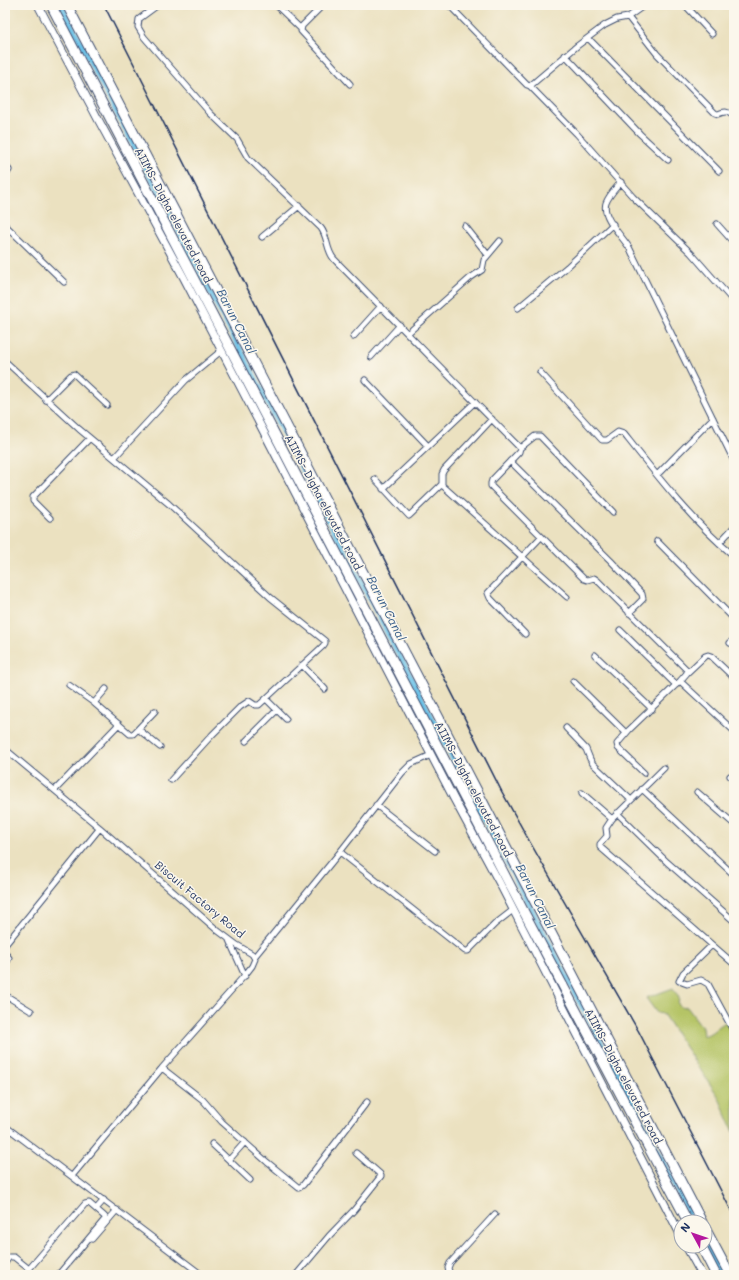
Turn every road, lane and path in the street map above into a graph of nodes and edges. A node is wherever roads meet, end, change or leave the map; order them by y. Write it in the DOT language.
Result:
graph roads {
  1 [pos="38,5"];
  2 [pos="51,5"];
  3 [pos="67,5"];
  4 [pos="158,5"];
  5 [pos="276,5"];
  6 [pos="449,5"];
  7 [pos="645,5"];
  8 [pos="685,5"];
  9 [pos="319,6"];
  10 [pos="628,17"];
  11 [pos="301,29"];
  12 [pos="712,34"];
  13 [pos="588,38"];
  14 [pos="566,56"];
  15 [pos="350,84"];
  16 [pos="530,86"];
  17 [pos="734,117"];
  18 [pos="668,160"];
  19 [pos="5,165"];
  20 [pos="719,171"];
  21 [pos="5,176"];
  22 [pos="620,182"];
  23 [pos="299,206"];
  24 [pos="613,224"];
  25 [pos="717,224"];
  26 [pos="5,225"];
  27 [pos="465,226"];
  28 [pos="262,238"];
  29 [pos="500,240"];
  30 [pos="734,243"];
  31 [pos="488,255"];
  32 [pos="64,282"];
  33 [pos="734,302"];
  34 [pos="381,306"];
  35 [pos="518,308"];
  36 [pos="400,325"];
  37 [pos="408,333"];
  38 [pos="353,337"];
  39 [pos="221,351"];
  40 [pos="370,357"];
  41 [pos="5,361"];
  42 [pos="540,372"];
  43 [pos="365,380"];
  44 [pos="46,400"];
  45 [pos="475,402"];
  46 [pos="107,405"];
  47 [pos="714,418"];
  48 [pos="492,419"];
  49 [pos="90,438"];
  50 [pos="428,446"];
  51 [pos="520,448"];
  52 [pos="114,458"];
  53 [pos="510,461"];
  54 [pos="734,461"];
  55 [pos="657,475"];
  56 [pos="375,479"];
  57 [pos="442,485"];
  58 [pos="383,489"];
  59 [pos="613,512"];
  60 [pos="50,518"];
  61 [pos="734,528"];
  62 [pos="541,537"];
  63 [pos="657,541"];
  64 [pos="719,543"];
  65 [pos="734,556"];
  66 [pos="522,558"];
  67 [pos="567,597"];
  68 [pos="629,612"];
  69 [pos="734,619"];
  70 [pos="620,630"];
  71 [pos="525,634"];
  72 [pos="594,655"];
  73 [pos="302,665"];
  74 [pos="687,673"];
  75 [pos="734,676"];
  76 [pos="573,681"];
  77 [pos="680,681"];
  78 [pos="69,684"];
  79 [pos="676,685"];
  80 [pos="106,689"];
  81 [pos="325,689"];
  82 [pos="266,699"];
  83 [pos="94,703"];
  84 [pos="652,709"];
  85 [pos="277,710"];
  86 [pos="156,712"];
  87 [pos="286,719"];
  88 [pos="119,724"];
  89 [pos="566,728"];
  90 [pos="138,729"];
  91 [pos="734,731"];
  92 [pos="626,733"];
  93 [pos="246,741"];
  94 [pos="160,747"];
  95 [pos="5,749"];
  96 [pos="431,754"];
  97 [pos="664,768"];
  98 [pos="644,773"];
  99 [pos="171,780"];
  100 [pos="642,789"];
  101 [pos="55,790"];
  102 [pos="697,792"];
  103 [pos="582,793"];
  104 [pos="631,800"];
  105 [pos="376,805"];
  106 [pos="617,813"];
  107 [pos="612,819"];
  108 [pos="734,824"];
  109 [pos="100,828"];
  110 [pos="435,851"];
  111 [pos="340,852"];
  112 [pos="734,875"];
  113 [pos="513,910"];
  114 [pos="734,921"];
  115 [pos="229,939"];
  116 [pos="712,945"];
  117 [pos="5,946"];
  118 [pos="5,953"];
  119 [pos="255,956"];
  120 [pos="734,964"];
  121 [pos="5,965"];
  122 [pos="244,976"];
  123 [pos="5,995"];
  124 [pos="31,1011"];
  125 [pos="734,1032"];
  126 [pos="162,1068"];
  127 [pos="366,1102"];
  128 [pos="5,1126"];
  129 [pos="245,1142"];
  130 [pos="212,1144"];
  131 [pos="356,1153"];
  132 [pos="230,1160"];
  133 [pos="72,1176"];
  134 [pos="250,1180"];
  135 [pos="104,1200"];
  136 [pos="96,1209"];
  137 [pos="117,1210"];
  138 [pos="495,1214"];
  139 [pos="684,1214"];
  140 [pos="698,1214"];
  141 [pos="673,1220"];
  142 [pos="713,1243"];
  143 [pos="690,1254"];
  144 [pos="704,1254"];
  145 [pos="5,1262"];
  146 [pos="29,1269"];
  147 [pos="24,1275"];
  148 [pos="58,1275"];
  149 [pos="62,1275"];
  150 [pos="202,1275"];
  151 [pos="296,1275"];
  152 [pos="450,1275"];
  153 [pos="702,1275"];
  154 [pos="716,1275"];
  155 [pos="730,1275"];
  1 -- 39 [label="main road"];
  2 -- 139 [label="highway, AIIMS- Digha elevated road"];
  3 -- 140 [label="highway, AIIMS- Digha elevated road"];
  4 -- 23 [label="street"];
  5 -- 11 [label="street"];
  6 -- 16 [label="street"];
  7 -- 10 [label="street"];
  8 -- 12 [label="street"];
  9 -- 11 [label="street"];
  10 -- 13 [label="street"];
  10 -- 17 [label="street"];
  11 -- 15 [label="street"];
  13 -- 14 [label="street"];
  13 -- 20 [label="street"];
  14 -- 16 [label="street"];
  14 -- 18 [label="street"];
  16 -- 22 [label="street"];
  19 -- 21 [label="street"];
  22 -- 24 [label="street"];
  22 -- 33 [label="street"];
  23 -- 28 [label="street"];
  23 -- 34 [label="street"];
  24 -- 35 [label="street"];
  24 -- 47 [label="street"];
  25 -- 30 [label="street"];
  26 -- 32 [label="street"];
  27 -- 31 [label="street"];
  29 -- 31 [label="street"];
  31 -- 37 [label="street"];
  34 -- 36 [label="street"];
  34 -- 38 [label="street"];
  36 -- 37 [label="street"];
  36 -- 40 [label="street"];
  37 -- 45 [label="street"];
  39 -- 52 [label="street"];
  39 -- 96 [label="main road"];
  41 -- 44 [label="street"];
  42 -- 55 [label="street"];
  43 -- 50 [label="street"];
  44 -- 46 [label="street"];
  44 -- 49 [label="street"];
  45 -- 48 [label="street"];
  45 -- 50 [label="street"];
  47 -- 54 [label="street"];
  47 -- 55 [label="street"];
  48 -- 51 [label="street"];
  48 -- 57 [label="street"];
  49 -- 52 [label="street"];
  49 -- 60 [label="street"];
  50 -- 58 [label="street"];
  51 -- 53 [label="street"];
  51 -- 59 [label="street"];
  52 -- 73 [label="street"];
  53 -- 62 [label="street"];
  53 -- 68 [label="street"];
  55 -- 64 [label="street"];
  56 -- 58 [label="street"];
  57 -- 58 [label="street"];
  57 -- 66 [label="street"];
  61 -- 64 [label="street"];
  62 -- 66 [label="street"];
  62 -- 68 [label="street"];
  63 -- 69 [label="street"];
  64 -- 65 [label="street"];
  66 -- 67 [label="street"];
  66 -- 71 [label="street"];
  68 -- 74 [label="street"];
  70 -- 79 [label="street"];
  72 -- 84 [label="street"];
  73 -- 81 [label="street"];
  73 -- 82 [label="street"];
  74 -- 75 [label="street"];
  74 -- 77 [label="street"];
  76 -- 92 [label="street"];
  77 -- 79 [label="street"];
  77 -- 91 [label="street"];
  78 -- 83 [label="street"];
  79 -- 84 [label="street"];
  80 -- 83 [label="street"];
  82 -- 85 [label="street"];
  82 -- 99 [label="street"];
  83 -- 88 [label="street"];
  84 -- 92 [label="street"];
  85 -- 87 [label="street"];
  85 -- 93 [label="street"];
  86 -- 90 [label="street"];
  88 -- 90 [label="street"];
  88 -- 101 [label="street"];
  89 -- 104 [label="street"];
  90 -- 94 [label="street"];
  92 -- 98 [label="street"];
  95 -- 101 [label="street, Biscuit Factory Road"];
  96 -- 105 [label="street"];
  96 -- 113 [label="main road"];
  97 -- 100 [label="street"];
  100 -- 104 [label="street"];
  100 -- 112 [label="street"];
  101 -- 109 [label="street, Biscuit Factory Road"];
  102 -- 108 [label="street"];
  103 -- 107 [label="street"];
  104 -- 106 [label="street"];
  105 -- 110 [label="street"];
  105 -- 111 [label="street"];
  106 -- 107 [label="street"];
  106 -- 114 [label="street"];
  107 -- 116 [label="street"];
  109 -- 115 [label="street, Biscuit Factory Road"];
  109 -- 117 [label="street"];
  111 -- 113 [label="street"];
  111 -- 119 [label="street"];
  113 -- 141 [label="main road"];
  115 -- 119 [label="street, Biscuit Factory Road"];
  115 -- 122 [label="street"];
  116 -- 120 [label="street"];
  116 -- 125 [label="street"];
  118 -- 121 [label="street"];
  119 -- 122 [label="street"];
  122 -- 126 [label="street"];
  123 -- 124 [label="street"];
  126 -- 129 [label="street"];
  126 -- 133 [label="street"];
  127 -- 129 [label="street"];
  128 -- 133 [label="street"];
  129 -- 132 [label="street"];
  130 -- 132 [label="street"];
  131 -- 151 [label="street"];
  132 -- 134 [label="street"];
  133 -- 135 [label="street"];
  135 -- 136 [label="street"];
  135 -- 137 [label="street"];
  136 -- 146 [label="street"];
  136 -- 148 [label="street"];
  137 -- 149 [label="street"];
  137 -- 150 [label="street"];
  138 -- 152 [label="street"];
  142 -- 155 [label="highway"];
  143 -- 153 [label="main road"];
  144 -- 154 [label="highway"];
  145 -- 146 [label="street"];
  146 -- 147 [label="street"];
}
